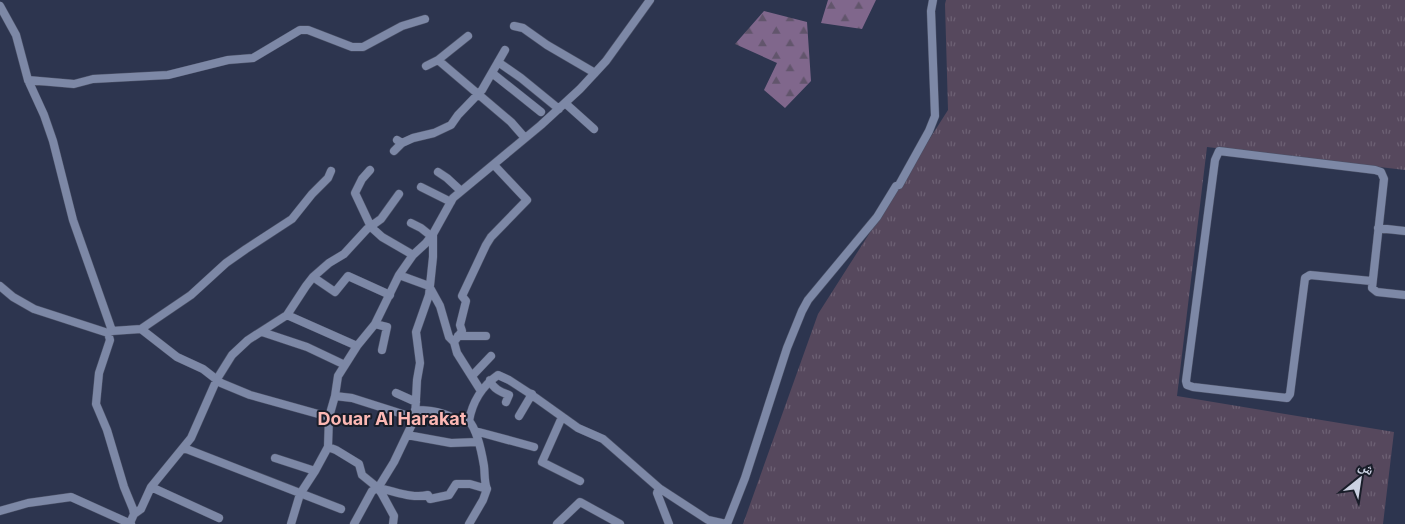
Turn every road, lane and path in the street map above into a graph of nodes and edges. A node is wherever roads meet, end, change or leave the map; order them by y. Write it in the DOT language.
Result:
graph roads {
  1 [pos="650,0"];
  2 [pos="933,0"];
  3 [pos="0,6"];
  4 [pos="425,19"];
  5 [pos="514,26"];
  6 [pos="468,36"];
  7 [pos="505,50"];
  8 [pos="438,60"];
  9 [pos="498,62"];
  10 [pos="426,66"];
  11 [pos="492,73"];
  12 [pos="595,73"];
  13 [pos="28,80"];
  14 [pos="478,96"];
  15 [pos="562,106"];
  16 [pos="541,112"];
  17 [pos="594,129"];
  18 [pos="525,138"];
  19 [pos="394,151"];
  20 [pos="494,165"];
  21 [pos="370,170"];
  22 [pos="331,171"];
  23 [pos="438,172"];
  24 [pos="421,187"];
  25 [pos="461,191"];
  26 [pos="399,194"];
  27 [pos="451,202"];
  28 [pos="410,223"];
  29 [pos="371,227"];
  30 [pos="1378,228"];
  31 [pos="1405,232"];
  32 [pos="432,235"];
  33 [pos="413,255"];
  34 [pos="399,275"];
  35 [pos="313,278"];
  36 [pos="1371,281"];
  37 [pos="0,286"];
  38 [pos="429,286"];
  39 [pos="390,294"];
  40 [pos="1405,296"];
  41 [pos="287,315"];
  42 [pos="375,324"];
  43 [pos="141,329"];
  44 [pos="110,332"];
  45 [pos="262,332"];
  46 [pos="486,336"];
  47 [pos="456,339"];
  48 [pos="357,346"];
  49 [pos="382,350"];
  50 [pos="491,356"];
  51 [pos="346,365"];
  52 [pos="472,376"];
  53 [pos="217,379"];
  54 [pos="490,380"];
  55 [pos="481,391"];
  56 [pos="396,393"];
  57 [pos="532,394"];
  58 [pos="335,396"];
  59 [pos="416,402"];
  60 [pos="506,402"];
  61 [pos="415,414"];
  62 [pos="519,416"];
  63 [pos="329,417"];
  64 [pos="562,417"];
  65 [pos="469,421"];
  66 [pos="475,431"];
  67 [pos="407,435"];
  68 [pos="477,442"];
  69 [pos="328,447"];
  70 [pos="534,447"];
  71 [pos="184,448"];
  72 [pos="275,458"];
  73 [pos="315,471"];
  74 [pos="580,481"];
  75 [pos="151,487"];
  76 [pos="378,488"];
  77 [pos="659,488"];
  78 [pos="487,490"];
  79 [pos="300,494"];
  80 [pos="341,509"];
  81 [pos="0,511"];
  82 [pos="134,514"];
  83 [pos="219,518"];
  84 [pos="130,524"];
  85 [pos="291,524"];
  86 [pos="354,524"];
  87 [pos="393,524"];
  88 [pos="470,524"];
  89 [pos="558,524"];
  90 [pos="620,524"];
  91 [pos="669,524"];
  92 [pos="726,524"];
  1 -- 12 [label="street"];
  2 -- 92 [label="street"];
  3 -- 13 [label="street"];
  4 -- 13 [label="street"];
  5 -- 12 [label="street"];
  6 -- 8 [label="street"];
  7 -- 9 [label="street"];
  8 -- 10 [label="street"];
  8 -- 14 [label="street"];
  9 -- 11 [label="street"];
  9 -- 15 [label="street"];
  11 -- 14 [label="street"];
  11 -- 16 [label="street"];
  12 -- 15 [label="street"];
  13 -- 44 [label="street"];
  14 -- 18 [label="street"];
  14 -- 19 [label="street"];
  15 -- 17 [label="street"];
  15 -- 18 [label="street"];
  18 -- 20 [label="street"];
  20 -- 25 [label="street"];
  20 -- 47 [label="street"];
  21 -- 29 [label="street"];
  22 -- 43 [label="street"];
  23 -- 25 [label="street"];
  24 -- 27 [label="street"];
  25 -- 27 [label="street"];
  26 -- 29 [label="street"];
  27 -- 32 [label="street"];
  28 -- 32 [label="street"];
  29 -- 33 [label="street"];
  29 -- 35 [label="street"];
  30 -- 31 [label="street"];
  30 -- 36 [label="street"];
  30 -- 36 [label="street"];
  32 -- 33 [label="street"];
  32 -- 38 [label="street"];
  33 -- 34 [label="street"];
  34 -- 38 [label="street"];
  34 -- 39 [label="street"];
  35 -- 39 [label="street"];
  35 -- 41 [label="street"];
  36 -- 40 [label="street"];
  37 -- 44 [label="street"];
  38 -- 47 [label="street"];
  38 -- 59 [label="street"];
  39 -- 42 [label="street"];
  41 -- 45 [label="street"];
  41 -- 48 [label="street"];
  42 -- 48 [label="street"];
  42 -- 49 [label="street"];
  43 -- 44 [label="street"];
  43 -- 53 [label="street"];
  44 -- 82 [label="street"];
  45 -- 51 [label="street"];
  45 -- 53 [label="street"];
  46 -- 47 [label="street"];
  47 -- 52 [label="street"];
  48 -- 51 [label="street"];
  50 -- 52 [label="street"];
  51 -- 58 [label="street"];
  52 -- 55 [label="street"];
  53 -- 63 [label="street"];
  53 -- 71 [label="street"];
  54 -- 55 [label="street"];
  54 -- 57 [label="street"];
  54 -- 60 [label="street"];
  55 -- 65 [label="street"];
  56 -- 59 [label="street"];
  57 -- 62 [label="street"];
  57 -- 64 [label="street"];
  58 -- 61 [label="street"];
  58 -- 63 [label="street"];
  59 -- 61 [label="street"];
  61 -- 65 [label="street"];
  61 -- 67 [label="street"];
  63 -- 69 [label="street"];
  64 -- 74 [label="street"];
  64 -- 77 [label="street"];
  65 -- 66 [label="street"];
  66 -- 68 [label="street"];
  66 -- 70 [label="street"];
  67 -- 68 [label="street"];
  67 -- 76 [label="street"];
  68 -- 78 [label="street"];
  69 -- 73 [label="street"];
  69 -- 76 [label="street"];
  71 -- 75 [label="street"];
  71 -- 79 [label="street"];
  72 -- 73 [label="street"];
  73 -- 79 [label="street"];
  75 -- 82 [label="street"];
  75 -- 83 [label="street"];
  76 -- 78 [label="street"];
  76 -- 86 [label="street"];
  76 -- 87 [label="street"];
  77 -- 91 [label="street"];
  77 -- 92 [label="street"];
  78 -- 88 [label="street"];
  79 -- 80 [label="street"];
  79 -- 85 [label="street"];
  81 -- 84 [label="street"];
  82 -- 84 [label="street"];
  89 -- 90 [label="street"];
}
